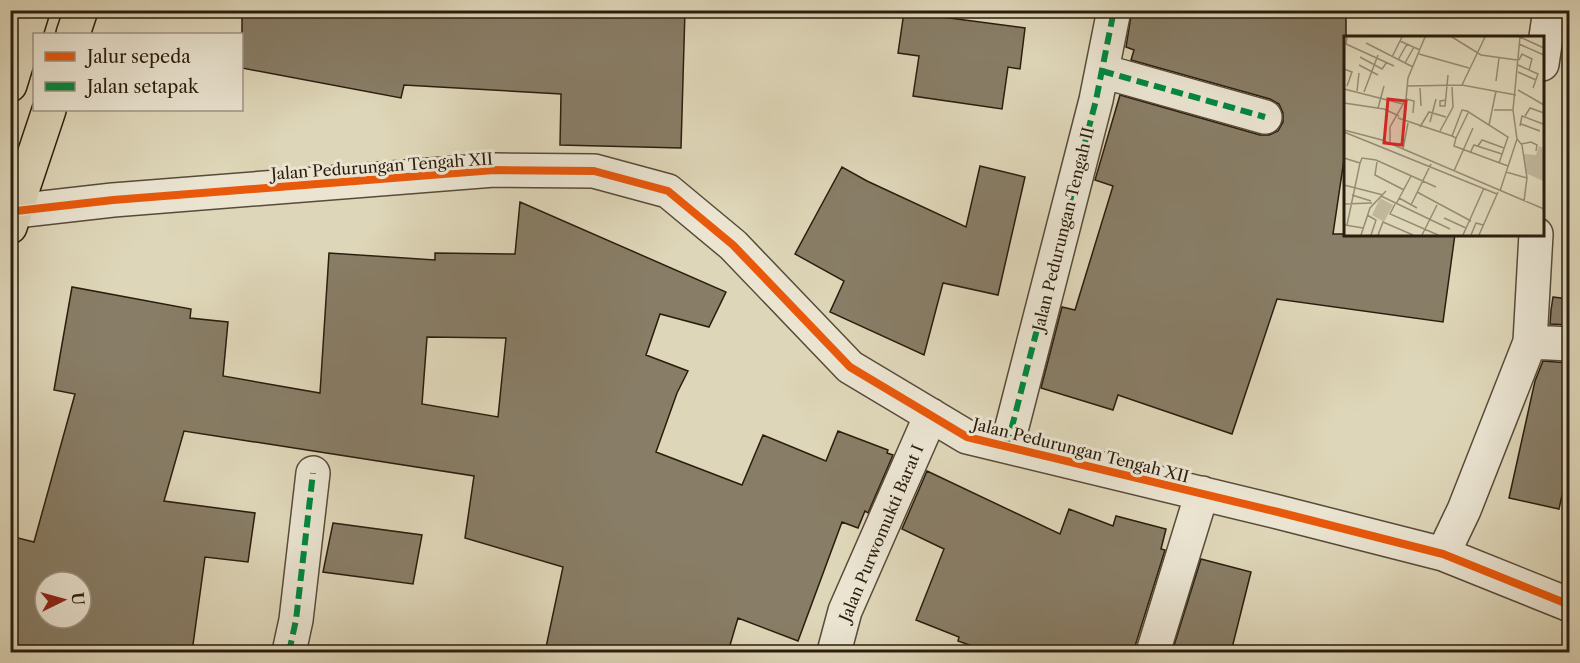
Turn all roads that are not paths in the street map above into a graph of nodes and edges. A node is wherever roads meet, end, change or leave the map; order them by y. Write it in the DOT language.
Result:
graph roads {
  1 [pos="33,10"];
  2 [pos="81,10"];
  3 [pos="1114,10"];
  4 [pos="1550,10"];
  5 [pos="73,33"];
  6 [pos="1544,50"];
  7 [pos="1102,71"];
  8 [pos="10,85"];
  9 [pos="49,111"];
  10 [pos="1265,117"];
  11 [pos="13,219"];
  12 [pos="1536,236"];
  13 [pos="1530,342"];
  14 [pos="1569,344"];
  15 [pos="931,415"];
  16 [pos="1007,446"];
  17 [pos="313,472"];
  18 [pos="1202,493"];
  19 [pos="1443,554"];
  20 [pos="1569,605"];
  21 [pos="289,652"];
  22 [pos="834,652"];
  23 [pos="1153,652"];
  1 -- 8 [label="main road"];
  2 -- 5 [label="main road"];
  3 -- 7 [label="street, Jalan Pedurungan Tengah II"];
  4 -- 6 [label="street"];
  7 -- 10 [label="street"];
  7 -- 16 [label="street, Jalan Pedurungan Tengah II"];
  9 -- 11 [label="main road"];
  11 -- 15 [label="street, Jalan Pedurungan Tengah XII"];
  12 -- 13 [label="street"];
  13 -- 14 [label="street"];
  13 -- 19 [label="street"];
  15 -- 16 [label="street, Jalan Pedurungan Tengah XII"];
  15 -- 22 [label="street, Jalan Purwomukti Barat I"];
  16 -- 18 [label="street, Jalan Pedurungan Tengah XII"];
  17 -- 21 [label="street"];
  18 -- 19 [label="street, Jalan Pedurungan Tengah XII"];
  18 -- 23 [label="street"];
  19 -- 20 [label="street, Jalan Pedurungan Tengah XII"];
}
